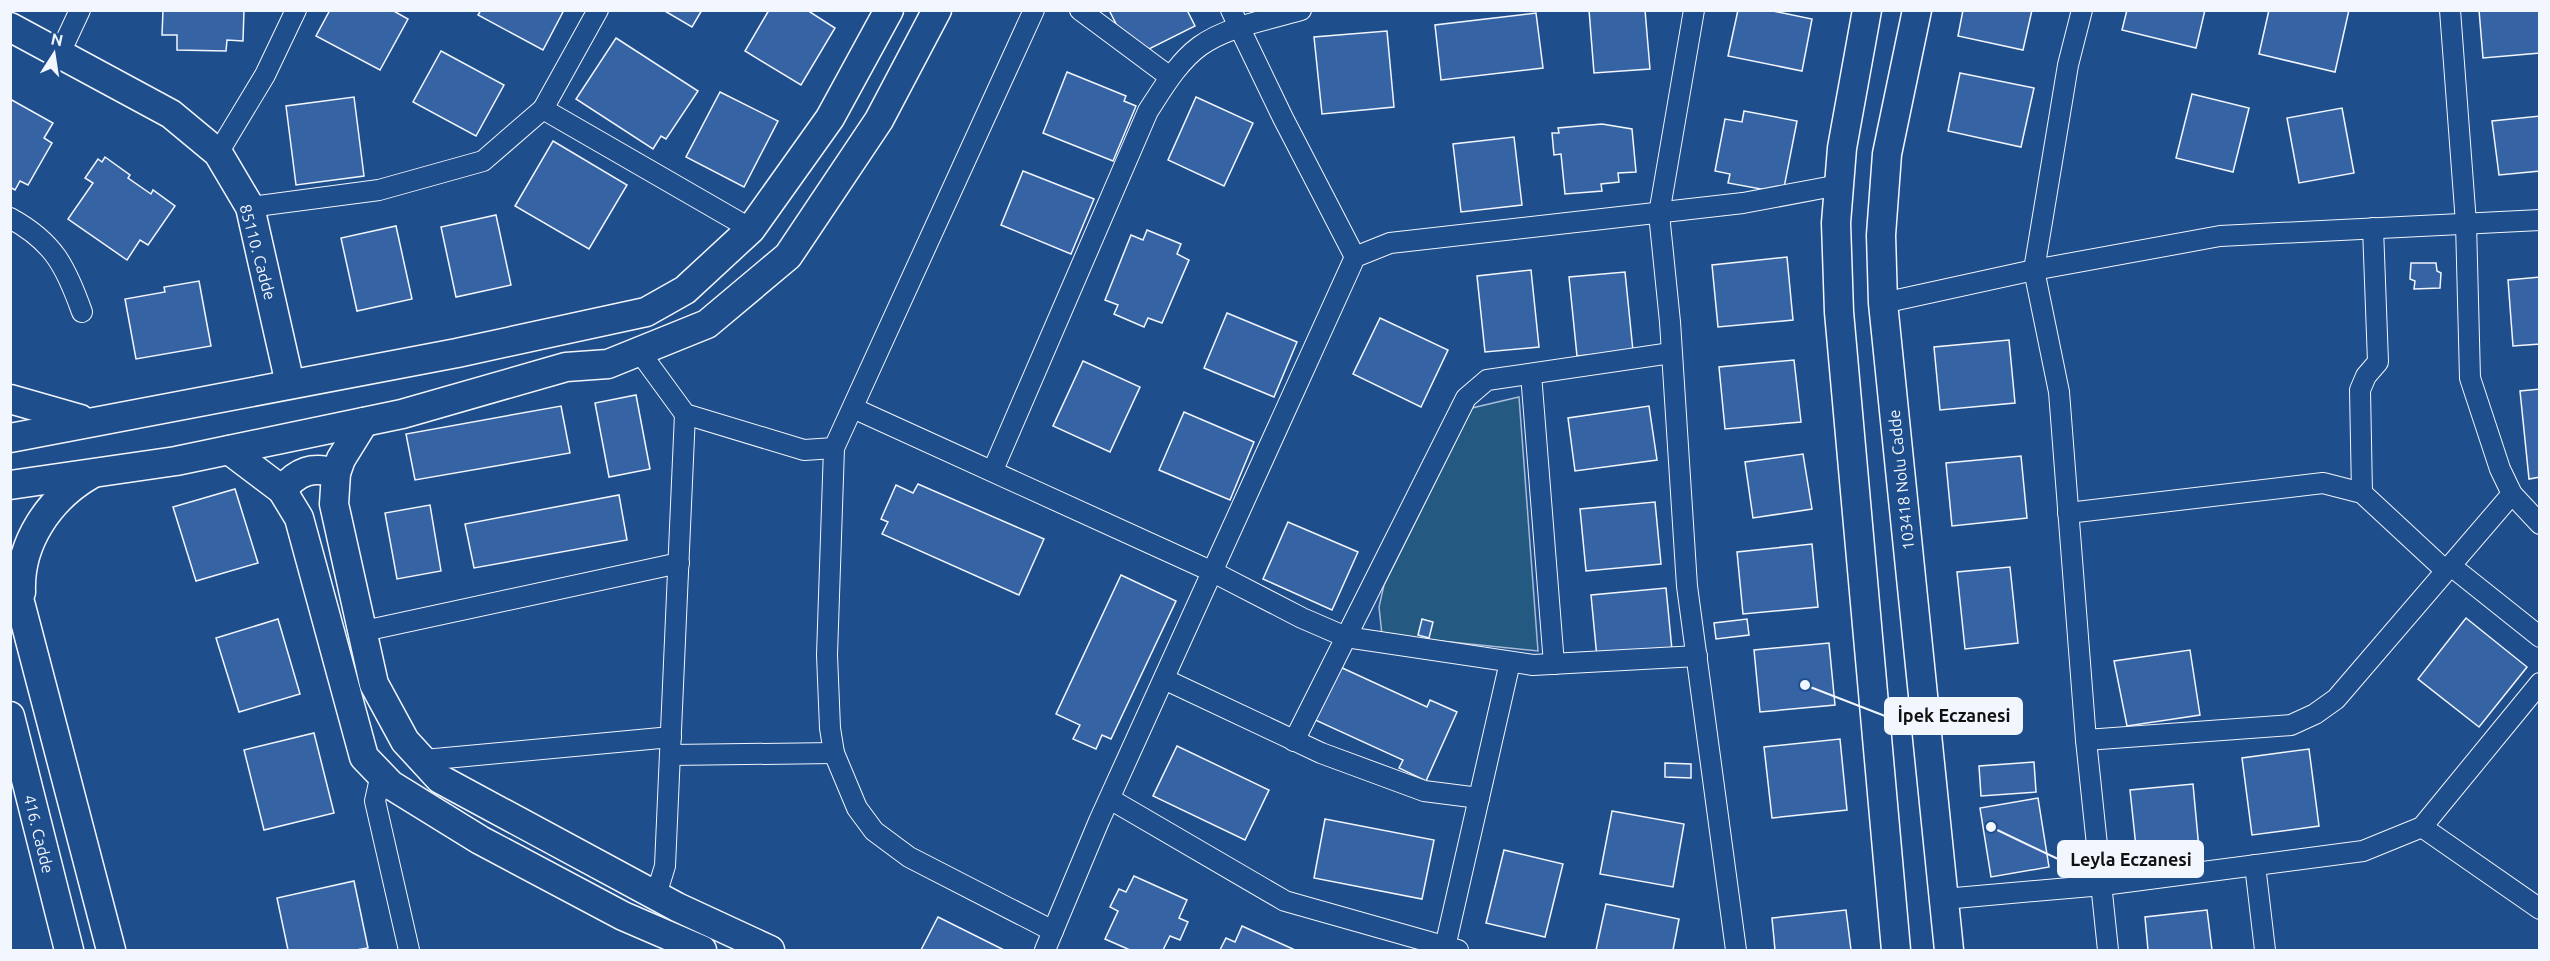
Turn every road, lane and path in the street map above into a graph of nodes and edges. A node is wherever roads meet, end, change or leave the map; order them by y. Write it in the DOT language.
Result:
graph roads {
  1 [pos="80,10"];
  2 [pos="296,10"];
  3 [pos="598,10"];
  4 [pos="889,10"];
  5 [pos="937,10"];
  6 [pos="1034,10"];
  7 [pos="1080,10"];
  8 [pos="1301,10"];
  9 [pos="1694,10"];
  10 [pos="1867,10"];
  11 [pos="1917,10"];
  12 [pos="2082,10"];
  13 [pos="2450,10"];
  14 [pos="1235,19"];
  15 [pos="10,27"];
  16 [pos="59,55"];
  17 [pos="1170,77"];
  18 [pos="543,109"];
  19 [pos="218,153"];
  20 [pos="1839,185"];
  21 [pos="250,207"];
  22 [pos="1659,214"];
  23 [pos="10,218"];
  24 [pos="2540,220"];
  25 [pos="2466,223"];
  26 [pos="2373,228"];
  27 [pos="752,229"];
  28 [pos="1355,257"];
  29 [pos="2034,270"];
  30 [pos="1883,303"];
  31 [pos="82,312"];
  32 [pos="639,351"];
  33 [pos="1671,354"];
  34 [pos="1531,374"];
  35 [pos="290,384"];
  36 [pos="10,399"];
  37 [pos="853,408"];
  38 [pos="685,414"];
  39 [pos="91,421"];
  40 [pos="364,422"];
  41 [pos="10,438"];
  42 [pos="834,448"];
  43 [pos="229,450"];
  44 [pos="993,470"];
  45 [pos="93,473"];
  46 [pos="336,473"];
  47 [pos="10,485"];
  48 [pos="282,490"];
  49 [pos="2362,493"];
  50 [pos="2512,494"];
  51 [pos="2068,513"];
  52 [pos="2540,524"];
  53 [pos="679,562"];
  54 [pos="10,564"];
  55 [pos="2448,568"];
  56 [pos="1213,572"];
  57 [pos="22,606"];
  58 [pos="363,631"];
  59 [pos="1346,637"];
  60 [pos="2540,637"];
  61 [pos="1696,656"];
  62 [pos="1510,662"];
  63 [pos="1554,664"];
  64 [pos="1164,679"];
  65 [pos="2540,683"];
  66 [pos="10,716"];
  67 [pos="2086,740"];
  68 [pos="1293,741"];
  69 [pos="671,746"];
  70 [pos="834,753"];
  71 [pos="424,760"];
  72 [pos="381,774"];
  73 [pos="1479,798"];
  74 [pos="1110,799"];
  75 [pos="2422,827"];
  76 [pos="2255,865"];
  77 [pos="2103,885"];
  78 [pos="656,895"];
  79 [pos="1944,899"];
  80 [pos="2540,909"];
  81 [pos="1053,931"];
  82 [pos="1451,949"];
  83 [pos="69,951"];
  84 [pos="111,951"];
  85 [pos="409,951"];
  86 [pos="702,951"];
  87 [pos="770,951"];
  88 [pos="1045,951"];
  89 [pos="1736,951"];
  90 [pos="1896,951"];
  91 [pos="1949,951"];
  92 [pos="2108,951"];
  93 [pos="2265,951"];
  1 -- 16 [label="street"];
  2 -- 19 [label="street"];
  3 -- 18 [label="street"];
  4 -- 27 [label="main road"];
  5 -- 32 [label="main road"];
  6 -- 37 [label="street"];
  7 -- 17 [label="street"];
  8 -- 14 [label="street"];
  9 -- 22 [label="street"];
  10 -- 20 [label="main road"];
  11 -- 30 [label="main road, 103418 Nolu Cadde"];
  12 -- 29 [label="street"];
  13 -- 25 [label="street"];
  14 -- 17 [label="street"];
  14 -- 28 [label="street"];
  15 -- 16 [label="main road, 85110. Cadde"];
  16 -- 19 [label="main road, 85110. Cadde"];
  17 -- 44 [label="street"];
  18 -- 21 [label="street"];
  18 -- 27 [label="street"];
  19 -- 21 [label="main road, 85110. Cadde"];
  20 -- 22 [label="street"];
  20 -- 90 [label="main road"];
  21 -- 35 [label="main road, 85110. Cadde"];
  22 -- 28 [label="street"];
  22 -- 33 [label="street"];
  23 -- 31 [label="street"];
  24 -- 25 [label="street"];
  25 -- 26 [label="street"];
  25 -- 50 [label="street"];
  26 -- 29 [label="street"];
  26 -- 49 [label="street"];
  27 -- 35 [label="main road"];
  28 -- 56 [label="street"];
  29 -- 30 [label="street"];
  29 -- 51 [label="street"];
  30 -- 79 [label="main road, 103418 Nolu Cadde"];
  32 -- 38 [label="street"];
  32 -- 40 [label="main road"];
  33 -- 34 [label="street"];
  33 -- 61 [label="street"];
  34 -- 59 [label="street"];
  34 -- 63 [label="street"];
  35 -- 39 [label="main road"];
  36 -- 39 [label="main road"];
  37 -- 42 [label="street"];
  37 -- 44 [label="street"];
  38 -- 42 [label="street"];
  38 -- 53 [label="street"];
  39 -- 41 [label="main road"];
  40 -- 43 [label="main road"];
  40 -- 46 [label="main road"];
  42 -- 70 [label="street"];
  43 -- 45 [label="main road"];
  43 -- 48 [label="main road"];
  44 -- 56 [label="street"];
  45 -- 47 [label="main road"];
  45 -- 57 [label="main road"];
  46 -- 48 [label="main road"];
  46 -- 58 [label="main road"];
  48 -- 72 [label="main road"];
  49 -- 51 [label="street"];
  49 -- 55 [label="street"];
  50 -- 52 [label="street"];
  50 -- 55 [label="street"];
  51 -- 67 [label="street"];
  53 -- 58 [label="street"];
  53 -- 69 [label="street"];
  54 -- 57 [label="main road"];
  55 -- 60 [label="street"];
  55 -- 67 [label="street"];
  56 -- 59 [label="street"];
  56 -- 64 [label="street"];
  57 -- 84 [label="main road"];
  58 -- 71 [label="main road"];
  59 -- 62 [label="street"];
  59 -- 68 [label="street"];
  61 -- 63 [label="street"];
  61 -- 89 [label="street"];
  62 -- 63 [label="street"];
  62 -- 73 [label="street"];
  64 -- 68 [label="street"];
  64 -- 74 [label="street"];
  65 -- 75 [label="street"];
  66 -- 83 [label="main road, 416. Cadde"];
  67 -- 77 [label="street"];
  68 -- 73 [label="street"];
  69 -- 70 [label="street"];
  69 -- 71 [label="street"];
  69 -- 78 [label="street"];
  70 -- 81 [label="street"];
  71 -- 78 [label="main road"];
  72 -- 85 [label="street"];
  72 -- 86 [label="main road"];
  73 -- 82 [label="street"];
  74 -- 81 [label="street"];
  74 -- 82 [label="street"];
  75 -- 76 [label="street"];
  75 -- 80 [label="street"];
  76 -- 77 [label="street"];
  76 -- 93 [label="street"];
  77 -- 79 [label="street"];
  77 -- 92 [label="street"];
  78 -- 87 [label="main road"];
  79 -- 91 [label="main road, 103418 Nolu Cadde"];
  81 -- 88 [label="street"];
}
